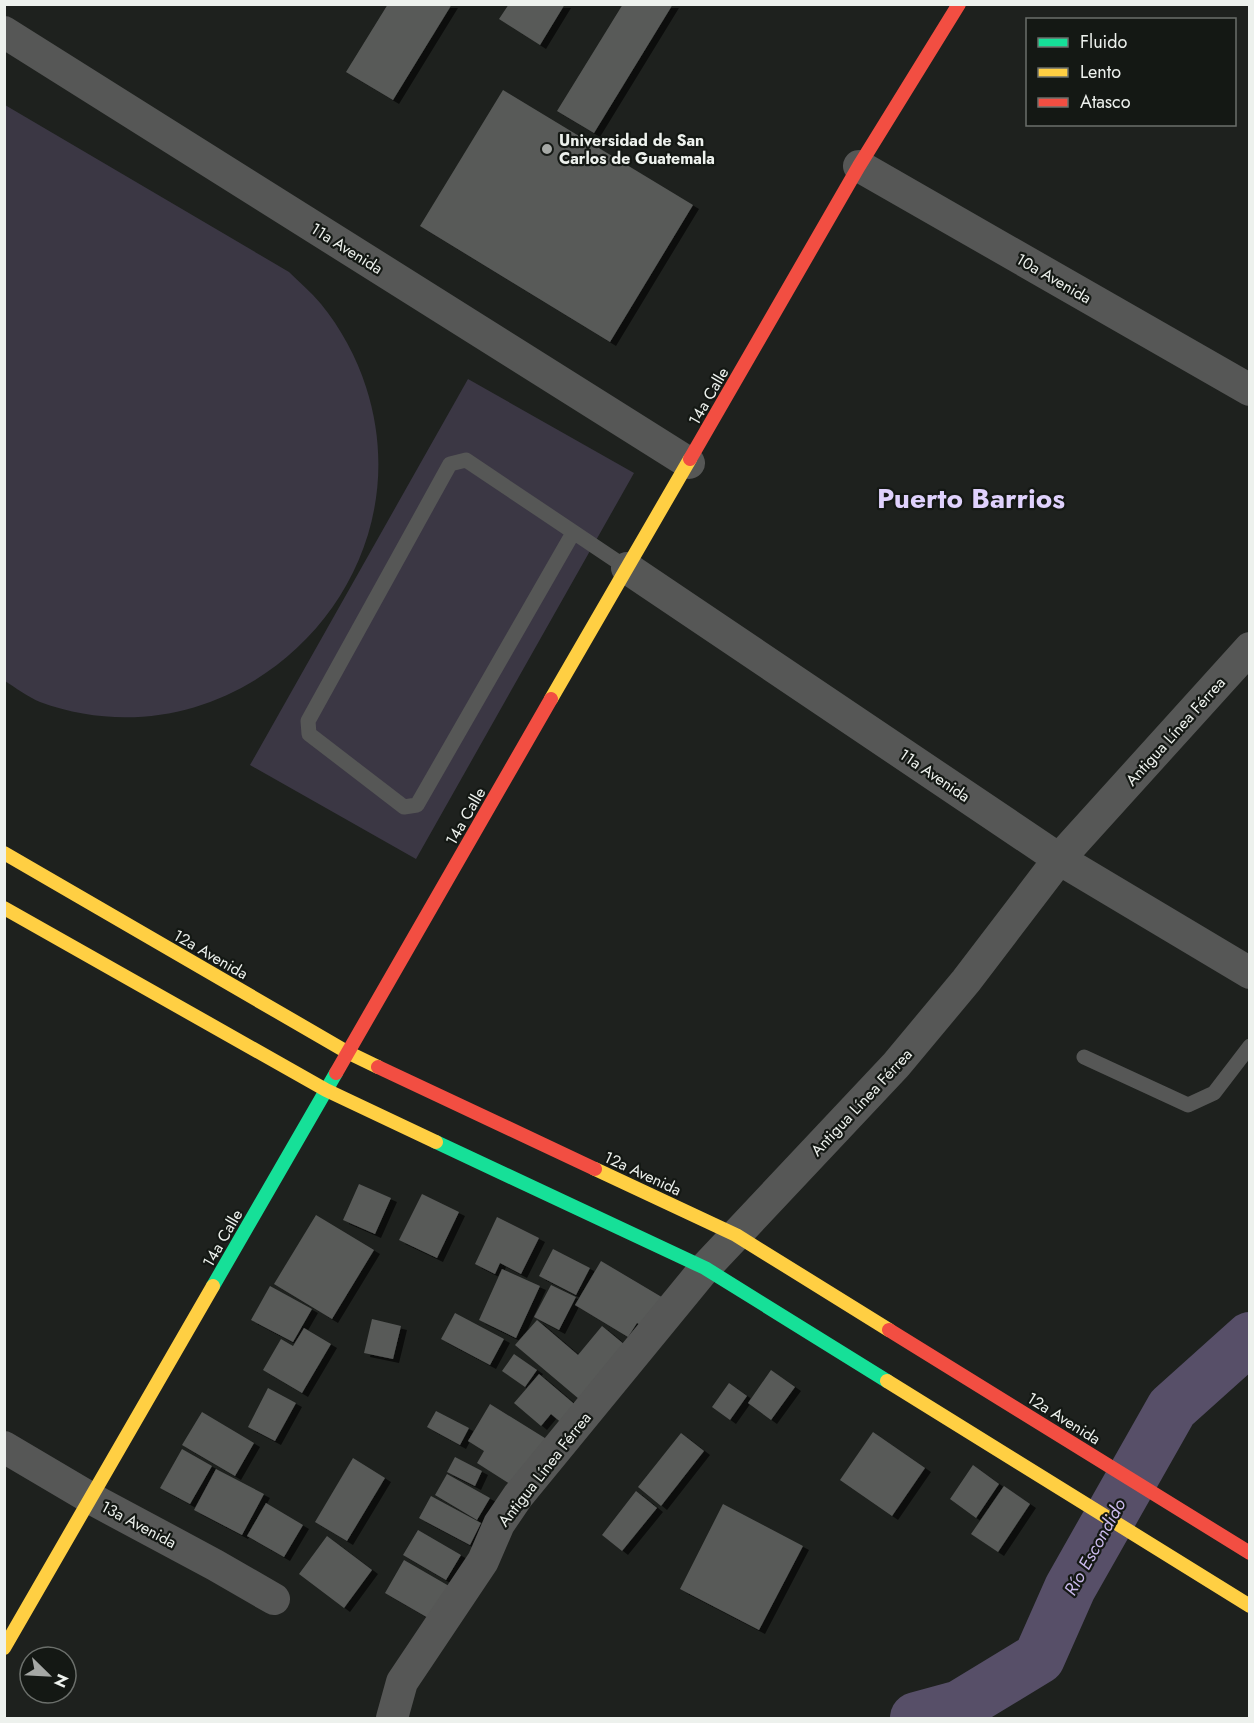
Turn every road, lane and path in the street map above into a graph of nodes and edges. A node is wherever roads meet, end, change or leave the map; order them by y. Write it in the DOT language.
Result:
graph roads {
  1 [pos="958,4"];
  2 [pos="4,32"];
  3 [pos="860,166"];
  4 [pos="1250,390"];
  5 [pos="689,463"];
  6 [pos="573,533"];
  7 [pos="627,568"];
  8 [pos="1250,648"];
  9 [pos="4,853"];
  10 [pos="1059,859"];
  11 [pos="4,908"];
  12 [pos="1250,973"];
  13 [pos="1250,1046"];
  14 [pos="347,1052"];
  15 [pos="1084,1057"];
  16 [pos="326,1090"];
  17 [pos="736,1235"];
  18 [pos="705,1268"];
  19 [pos="4,1446"];
  20 [pos="92,1499"];
  21 [pos="1250,1553"];
  22 [pos="274,1599"];
  23 [pos="1250,1606"];
  24 [pos="4,1648"];
  25 [pos="392,1719"];
  1 -- 3 [label="main road, 14a Calle"];
  2 -- 5 [label="street, 11a Avenida"];
  3 -- 4 [label="street, 10a Avenida"];
  3 -- 5 [label="main road, 14a Calle"];
  5 -- 7 [label="main road, 14a Calle"];
  6 -- 6 [label="lane"];
  6 -- 7 [label="lane"];
  7 -- 10 [label="street, 11a Avenida"];
  7 -- 14 [label="main road, 14a Calle"];
  8 -- 10 [label="street, Antigua Línea Férrea"];
  9 -- 14 [label="main road, 12a Avenida"];
  10 -- 12 [label="street, 11a Avenida"];
  10 -- 17 [label="street, Antigua Línea Férrea"];
  11 -- 16 [label="main road"];
  13 -- 15 [label="lane"];
  14 -- 16 [label="main road, 14a Calle"];
  14 -- 17 [label="main road, 12a Avenida"];
  16 -- 18 [label="main road"];
  16 -- 20 [label="main road, 14a Calle"];
  17 -- 18 [label="street, Antigua Línea Férrea"];
  17 -- 21 [label="main road, 12a Avenida"];
  18 -- 23 [label="main road"];
  18 -- 25 [label="street, Antigua Línea Férrea"];
  19 -- 20 [label="street, 13a Avenida"];
  20 -- 22 [label="street, 13a Avenida"];
  20 -- 24 [label="main road, 14a Calle"];
}
